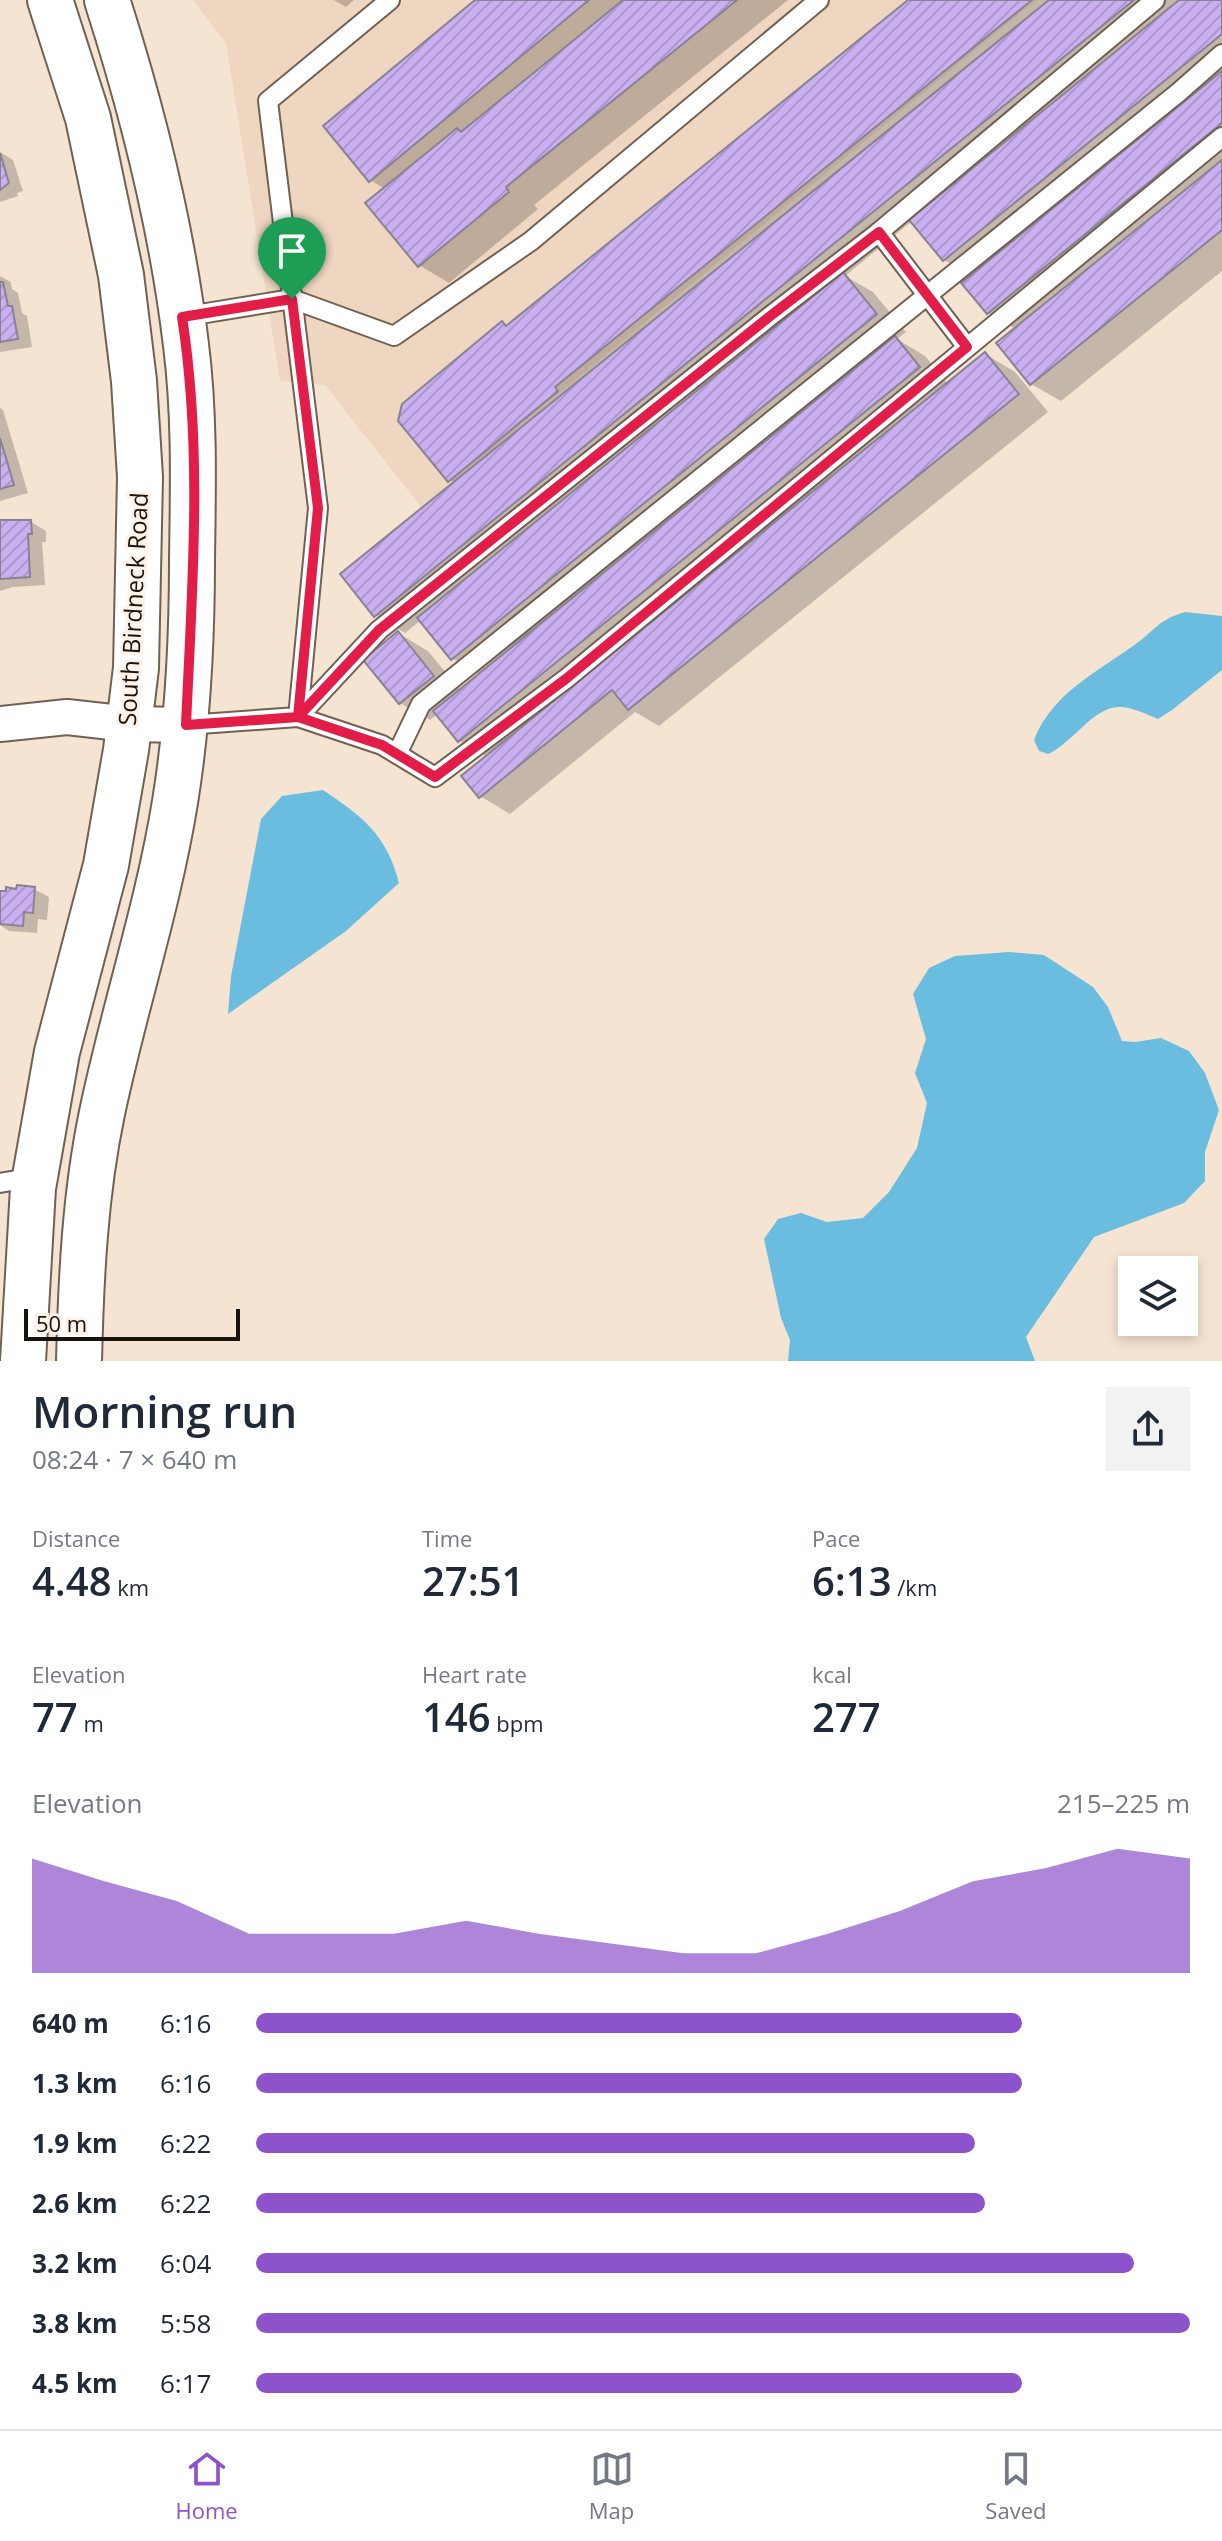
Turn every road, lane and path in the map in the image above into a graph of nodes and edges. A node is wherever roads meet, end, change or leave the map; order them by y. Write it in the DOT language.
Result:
graph roads {
  1 [pos="50,0"];
  2 [pos="107,0"];
  3 [pos="390,0"];
  4 [pos="819,0"];
  5 [pos="1155,0"];
  6 [pos="1222,54"];
  7 [pos="1222,137"];
  8 [pos="879,232"];
  9 [pos="928,295"];
  10 [pos="292,299"];
  11 [pos="182,317"];
  12 [pos="967,347"];
  13 [pos="298,717"];
  14 [pos="0,724"];
  15 [pos="129,724"];
  16 [pos="186,725"];
  17 [pos="397,754"];
  18 [pos="18,1180"];
  19 [pos="23,1361"];
  20 [pos="79,1361"];
  1 -- 15 [label="main road, South Birdneck Road"];
  2 -- 11 [label="main road"];
  3 -- 10 [label="lane"];
  4 -- 10 [label="lane"];
  5 -- 8 [label="lane"];
  6 -- 9 [label="lane"];
  7 -- 12 [label="lane"];
  8 -- 9 [label="lane"];
  8 -- 13 [label="lane"];
  9 -- 12 [label="lane"];
  9 -- 17 [label="lane"];
  10 -- 11 [label="lane"];
  10 -- 13 [label="lane"];
  11 -- 16 [label="main road"];
  12 -- 17 [label="lane"];
  13 -- 16 [label="lane"];
  13 -- 17 [label="lane"];
  14 -- 15 [label="street"];
  15 -- 16 [label="street"];
  15 -- 18 [label="main road, South Birdneck Road"];
  16 -- 20 [label="main road"];
  18 -- 19 [label="main road, South Birdneck Road"];
}
